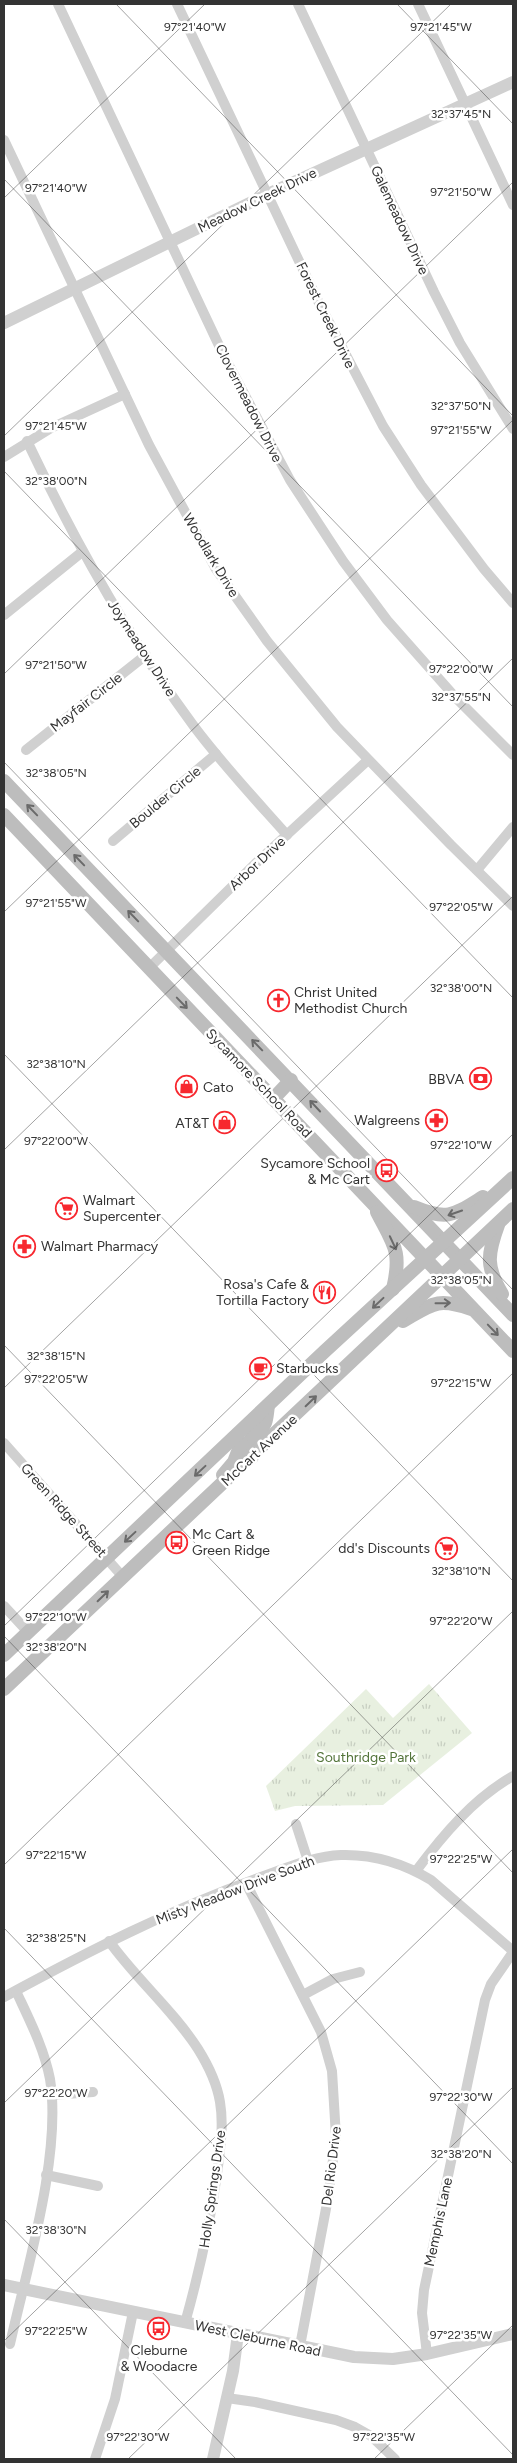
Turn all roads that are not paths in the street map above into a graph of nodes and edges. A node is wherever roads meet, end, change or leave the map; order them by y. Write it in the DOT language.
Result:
graph roads {
  1 [pos="58,4"];
  2 [pos="177,4"];
  3 [pos="298,4"];
  4 [pos="418,4"];
  5 [pos="513,82"];
  6 [pos="465,102"];
  7 [pos="4,140"];
  8 [pos="367,148"];
  9 [pos="268,194"];
  10 [pos="513,205"];
  11 [pos="171,242"];
  12 [pos="75,288"];
  13 [pos="4,323"];
  14 [pos="125,394"];
  15 [pos="513,429"];
  16 [pos="27,441"];
  17 [pos="4,457"];
  18 [pos="82,552"];
  19 [pos="513,603"];
  20 [pos="4,615"];
  21 [pos="146,655"];
  22 [pos="26,750"];
  23 [pos="216,754"];
  24 [pos="513,755"];
  25 [pos="368,760"];
  26 [pos="4,781"];
  27 [pos="4,815"];
  28 [pos="513,827"];
  29 [pos="287,835"];
  30 [pos="60,840"];
  31 [pos="114,840"];
  32 [pos="43,856"];
  33 [pos="477,870"];
  34 [pos="513,906"];
  35 [pos="166,951"];
  36 [pos="149,968"];
  37 [pos="291,1080"];
  38 [pos="272,1099"];
  39 [pos="512,1179"];
  40 [pos="372,1200"];
  41 [pos="409,1205"];
  42 [pos="513,1209"];
  43 [pos="498,1223"];
  44 [pos="444,1242"];
  45 [pos="427,1258"];
  46 [pos="461,1259"];
  47 [pos="443,1276"];
  48 [pos="392,1289"];
  49 [pos="473,1310"];
  50 [pos="513,1315"];
  51 [pos="385,1331"];
  52 [pos="513,1351"];
  53 [pos="268,1406"];
  54 [pos="235,1438"];
  55 [pos="4,1443"];
  56 [pos="252,1458"];
  57 [pos="222,1485"];
  58 [pos="108,1558"];
  59 [pos="123,1577"];
  60 [pos="4,1606"];
  61 [pos="28,1632"];
  62 [pos="4,1655"];
  63 [pos="4,1689"];
  64 [pos="513,1776"];
  65 [pos="296,1824"];
  66 [pos="308,1861"];
  67 [pos="416,1871"];
  68 [pos="246,1883"];
  69 [pos="109,1941"];
  70 [pos="513,1951"];
  71 [pos="360,1972"];
  72 [pos="16,1990"];
  73 [pos="303,1994"];
  74 [pos="4,1997"];
  75 [pos="93,2092"];
  76 [pos="52,2095"];
  77 [pos="46,2175"];
  78 [pos="98,2186"];
  79 [pos="4,2285"];
  80 [pos="22,2289"];
  81 [pos="133,2312"];
  82 [pos="186,2323"];
  83 [pos="238,2334"];
  84 [pos="513,2334"];
  85 [pos="10,2344"];
  86 [pos="300,2346"];
  87 [pos="427,2354"];
  88 [pos="227,2398"];
  89 [pos="95,2459"];
  90 [pos="213,2459"];
  91 [pos="395,2459"];
  1 -- 11 [label="street, Clovermeadow Drive"];
  2 -- 9 [label="street, Forest Creek Drive"];
  3 -- 8 [label="street, Galemeadow Drive"];
  4 -- 6 [label="street"];
  5 -- 6 [label="street, Meadow Creek Drive"];
  6 -- 8 [label="street, Meadow Creek Drive"];
  6 -- 10 [label="street"];
  7 -- 12 [label="street, Woodlark Drive"];
  8 -- 9 [label="street, Meadow Creek Drive"];
  8 -- 15 [label="street, Galemeadow Drive"];
  9 -- 11 [label="street, Meadow Creek Drive"];
  9 -- 19 [label="street, Forest Creek Drive"];
  11 -- 12 [label="street, Meadow Creek Drive"];
  11 -- 24 [label="street, Clovermeadow Drive"];
  12 -- 13 [label="street, Meadow Creek Drive"];
  12 -- 14 [label="street, Woodlark Drive"];
  14 -- 16 [label="street"];
  14 -- 25 [label="street, Woodlark Drive"];
  16 -- 17 [label="street"];
  16 -- 18 [label="street, Joymeadow Drive"];
  18 -- 20 [label="street"];
  18 -- 21 [label="street, Joymeadow Drive"];
  21 -- 22 [label="street, Mayfair Circle"];
  21 -- 23 [label="street, Joymeadow Drive"];
  23 -- 29 [label="street, Joymeadow Drive"];
  23 -- 31 [label="street, Boulder Circle"];
  25 -- 29 [label="street, Arbor Drive"];
  25 -- 33 [label="street, Woodlark Drive"];
  30 -- 26 [label="main road, Sycamore School Road, one-way"];
  27 -- 32 [label="main road, Sycamore School Road"];
  28 -- 33 [label="street"];
  29 -- 35 [label="street, Arbor Drive"];
  30 -- 32 [label="main road"];
  35 -- 30 [label="main road, Sycamore School Road, one-way"];
  32 -- 36 [label="main road, Sycamore School Road"];
  33 -- 34 [label="street, Woodlark Drive"];
  35 -- 36 [label="street, Arbor Drive"];
  37 -- 35 [label="main road, Sycamore School Road, one-way"];
  36 -- 38 [label="main road, Sycamore School Road, one-way"];
  37 -- 38 [label="main road"];
  41 -- 37 [label="main road, Sycamore School Road, one-way"];
  38 -- 40 [label="main road, Sycamore School Road"];
  39 -- 41 [label="main road, one-way"];
  39 -- 44 [label="main road, McCart Avenue"];
  40 -- 45 [label="main road, Sycamore School Road"];
  40 -- 48 [label="main road, one-way"];
  41 -- 44 [label="main road, Sycamore School Road"];
  42 -- 43 [label="main road, McCart Avenue"];
  43 -- 46 [label="main road, McCart Avenue"];
  43 -- 50 [label="main road"];
  44 -- 45 [label="main road, McCart Avenue"];
  44 -- 46 [label="main road, Sycamore School Road"];
  45 -- 47 [label="main road, Sycamore School Road"];
  45 -- 48 [label="main road, McCart Avenue"];
  46 -- 47 [label="main road, McCart Avenue"];
  46 -- 50 [label="main road, Sycamore School Road"];
  47 -- 49 [label="main road, Sycamore School Road"];
  47 -- 51 [label="main road, McCart Avenue"];
  48 -- 53 [label="main road, McCart Avenue, one-way"];
  51 -- 49 [label="main road, one-way"];
  49 -- 52 [label="main road, Sycamore School Road, one-way"];
  56 -- 51 [label="main road, McCart Avenue, one-way"];
  53 -- 54 [label="main road, McCart Avenue"];
  53 -- 56 [label="main road"];
  54 -- 57 [label="main road"];
  54 -- 58 [label="main road, McCart Avenue, one-way"];
  55 -- 58 [label="street, Green Ridge Street"];
  56 -- 57 [label="main road, McCart Avenue"];
  57 -- 59 [label="main road, McCart Avenue"];
  58 -- 59 [label="street, Green Ridge Street"];
  58 -- 61 [label="main road, McCart Avenue"];
  63 -- 59 [label="main road, McCart Avenue, one-way"];
  60 -- 61 [label="street"];
  61 -- 62 [label="main road, McCart Avenue"];
  64 -- 67 [label="street"];
  65 -- 66 [label="street"];
  66 -- 67 [label="street, Misty Meadow Drive South"];
  66 -- 68 [label="street, Misty Meadow Drive South"];
  67 -- 70 [label="street, Misty Meadow Drive South"];
  68 -- 69 [label="street, Misty Meadow Drive South"];
  68 -- 73 [label="street, Del Rio Drive"];
  69 -- 72 [label="street, Misty Meadow Drive South"];
  69 -- 82 [label="street, Holly Springs Drive"];
  70 -- 87 [label="street, Memphis Lane"];
  71 -- 73 [label="street"];
  72 -- 74 [label="street, Misty Meadow Drive South"];
  72 -- 76 [label="street"];
  73 -- 86 [label="street, Del Rio Drive"];
  75 -- 76 [label="street"];
  76 -- 77 [label="street"];
  77 -- 78 [label="street"];
  77 -- 80 [label="street"];
  79 -- 80 [label="street, West Cleburne Road"];
  80 -- 81 [label="street, West Cleburne Road"];
  80 -- 85 [label="street"];
  81 -- 82 [label="street, West Cleburne Road"];
  81 -- 89 [label="street"];
  82 -- 83 [label="street, West Cleburne Road"];
  83 -- 86 [label="street, West Cleburne Road"];
  83 -- 88 [label="street"];
  84 -- 87 [label="street, West Cleburne Road"];
  86 -- 87 [label="street, West Cleburne Road"];
  88 -- 90 [label="street"];
  88 -- 91 [label="street"];
}
